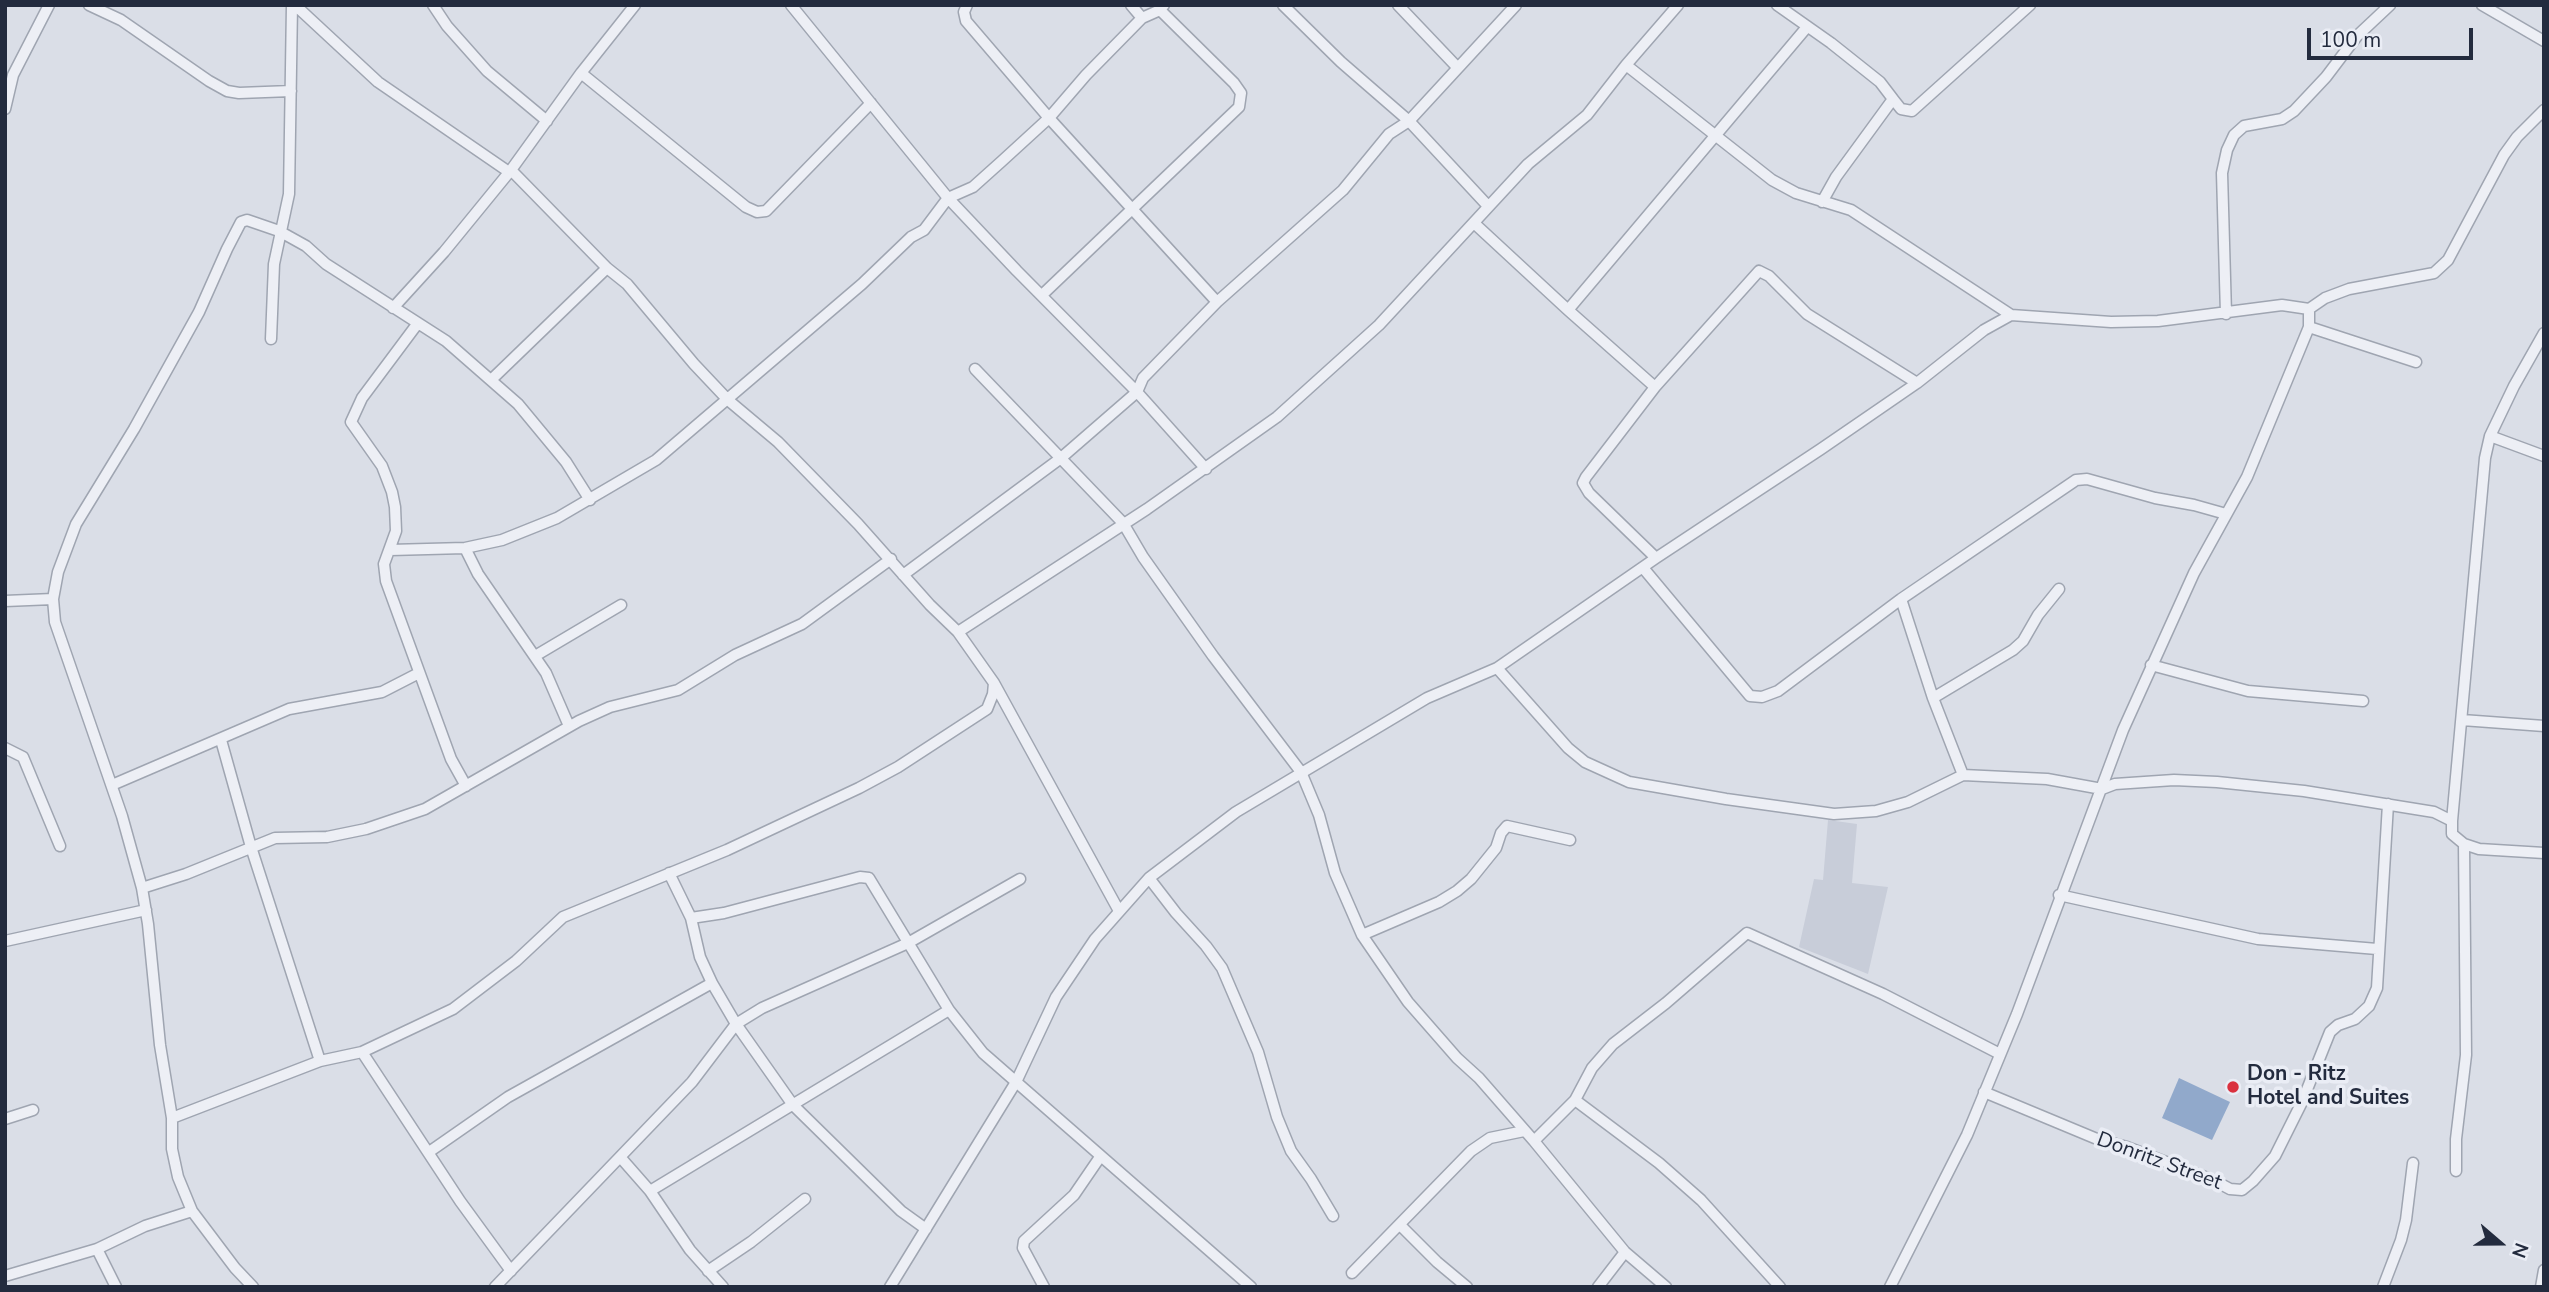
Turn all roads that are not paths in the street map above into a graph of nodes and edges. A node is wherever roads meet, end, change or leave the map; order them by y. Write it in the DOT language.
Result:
graph roads {
  1 [pos="49,5"];
  2 [pos="89,5"];
  3 [pos="294,5"];
  4 [pos="433,5"];
  5 [pos="635,5"];
  6 [pos="791,5"];
  7 [pos="967,5"];
  8 [pos="1131,5"];
  9 [pos="1283,5"];
  10 [pos="1398,5"];
  11 [pos="1516,5"];
  12 [pos="1678,5"];
  13 [pos="1777,5"];
  14 [pos="2030,5"];
  15 [pos="2390,5"];
  16 [pos="2482,5"];
  17 [pos="1162,7"];
  18 [pos="1142,18"];
  19 [pos="1807,27"];
  20 [pos="2544,41"];
  21 [pos="1626,65"];
  22 [pos="1457,67"];
  23 [pos="581,73"];
  24 [pos="291,90"];
  25 [pos="1893,99"];
  26 [pos="871,103"];
  27 [pos="5,109"];
  28 [pos="2542,115"];
  29 [pos="1049,118"];
  30 [pos="547,121"];
  31 [pos="1409,121"];
  32 [pos="1717,135"];
  33 [pos="510,171"];
  34 [pos="948,198"];
  35 [pos="1822,202"];
  36 [pos="1488,206"];
  37 [pos="1133,210"];
  38 [pos="1475,224"];
  39 [pos="279,232"];
  40 [pos="607,268"];
  41 [pos="1042,295"];
  42 [pos="1217,302"];
  43 [pos="393,308"];
  44 [pos="2309,309"];
  45 [pos="1568,310"];
  46 [pos="2227,314"];
  47 [pos="2011,315"];
  48 [pos="418,323"];
  49 [pos="2309,327"];
  50 [pos="2544,332"];
  51 [pos="271,339"];
  52 [pos="2416,362"];
  53 [pos="975,369"];
  54 [pos="491,380"];
  55 [pos="1917,383"];
  56 [pos="1656,387"];
  57 [pos="1137,392"];
  58 [pos="728,400"];
  59 [pos="2490,436"];
  60 [pos="2544,456"];
  61 [pos="1061,458"];
  62 [pos="1206,469"];
  63 [pos="590,500"];
  64 [pos="2226,514"];
  65 [pos="1123,523"];
  66 [pos="465,548"];
  67 [pos="390,550"];
  68 [pos="1656,558"];
  69 [pos="891,559"];
  70 [pos="1644,569"];
  71 [pos="903,575"];
  72 [pos="2059,589"];
  73 [pos="53,599"];
  74 [pos="1901,599"];
  75 [pos="5,601"];
  76 [pos="621,605"];
  77 [pos="958,632"];
  78 [pos="535,656"];
  79 [pos="2151,665"];
  80 [pos="1497,668"];
  81 [pos="418,673"];
  82 [pos="994,683"];
  83 [pos="1933,698"];
  84 [pos="2363,701"];
  85 [pos="2462,720"];
  86 [pos="569,726"];
  87 [pos="2544,726"];
  88 [pos="221,740"];
  89 [pos="5,748"];
  90 [pos="1301,772"];
  91 [pos="1963,775"];
  92 [pos="112,785"];
  93 [pos="466,786"];
  94 [pos="2102,789"];
  95 [pos="2388,804"];
  96 [pos="2452,821"];
  97 [pos="1570,840"];
  98 [pos="2464,844"];
  99 [pos="60,846"];
  100 [pos="251,847"];
  101 [pos="2544,853"];
  102 [pos="669,873"];
  103 [pos="1149,878"];
  104 [pos="1020,879"];
  105 [pos="142,888"];
  106 [pos="2060,895"];
  107 [pos="146,910"];
  108 [pos="1118,911"];
  109 [pos="691,918"];
  110 [pos="1362,934"];
  111 [pos="5,940"];
  112 [pos="908,943"];
  113 [pos="2377,949"];
  114 [pos="712,984"];
  115 [pos="948,1010"];
  116 [pos="736,1024"];
  117 [pos="362,1052"];
  118 [pos="2000,1055"];
  119 [pos="320,1060"];
  120 [pos="1016,1082"];
  121 [pos="1984,1092"];
  122 [pos="1575,1100"];
  123 [pos="793,1105"];
  124 [pos="33,1110"];
  125 [pos="172,1118"];
  126 [pos="5,1119"];
  127 [pos="1524,1130"];
  128 [pos="1534,1141"];
  129 [pos="429,1152"];
  130 [pos="1100,1157"];
  131 [pos="621,1158"];
  132 [pos="2413,1163"];
  133 [pos="2456,1171"];
  134 [pos="650,1191"];
  135 [pos="805,1199"];
  136 [pos="192,1211"];
  137 [pos="1333,1216"];
  138 [pos="1400,1225"];
  139 [pos="926,1229"];
  140 [pos="97,1249"];
  141 [pos="1625,1252"];
  142 [pos="708,1270"];
  143 [pos="2544,1270"];
  144 [pos="511,1271"];
  145 [pos="1352,1273"];
  146 [pos="5,1276"];
  147 [pos="496,1286"];
  148 [pos="116,1287"];
  149 [pos="253,1287"];
  150 [pos="723,1287"];
  151 [pos="890,1287"];
  152 [pos="1044,1287"];
  153 [pos="1251,1287"];
  154 [pos="1467,1287"];
  155 [pos="1598,1287"];
  156 [pos="1666,1287"];
  157 [pos="1780,1287"];
  158 [pos="1890,1287"];
  159 [pos="2383,1287"];
  160 [pos="2541,1287"];
  1 -- 27 [label="street"];
  2 -- 24 [label="street"];
  3 -- 24 [label="street"];
  3 -- 33 [label="street"];
  4 -- 30 [label="street"];
  5 -- 23 [label="street"];
  6 -- 26 [label="street"];
  7 -- 29 [label="street"];
  8 -- 18 [label="street"];
  9 -- 31 [label="street"];
  10 -- 22 [label="street"];
  11 -- 22 [label="street"];
  12 -- 21 [label="street"];
  13 -- 19 [label="street"];
  14 -- 25 [label="street"];
  15 -- 46 [label="street"];
  16 -- 20 [label="street"];
  17 -- 18 [label="street"];
  17 -- 37 [label="street"];
  18 -- 29 [label="street"];
  19 -- 25 [label="street"];
  19 -- 32 [label="street"];
  21 -- 32 [label="street"];
  21 -- 36 [label="street"];
  22 -- 31 [label="street"];
  23 -- 26 [label="street"];
  23 -- 30 [label="street"];
  24 -- 39 [label="street"];
  25 -- 35 [label="street"];
  26 -- 34 [label="street"];
  28 -- 44 [label="street"];
  29 -- 34 [label="street"];
  29 -- 37 [label="street"];
  30 -- 33 [label="street"];
  31 -- 36 [label="street"];
  31 -- 42 [label="street"];
  32 -- 35 [label="street"];
  32 -- 45 [label="street"];
  33 -- 40 [label="street"];
  33 -- 43 [label="street"];
  34 -- 41 [label="street"];
  34 -- 58 [label="street"];
  35 -- 47 [label="street"];
  36 -- 38 [label="street"];
  37 -- 41 [label="street"];
  37 -- 42 [label="street"];
  38 -- 45 [label="street"];
  38 -- 62 [label="street"];
  39 -- 43 [label="street"];
  39 -- 51 [label="street"];
  39 -- 73 [label="street"];
  40 -- 54 [label="street"];
  40 -- 58 [label="street"];
  41 -- 57 [label="street"];
  42 -- 57 [label="street"];
  43 -- 48 [label="street"];
  44 -- 46 [label="street"];
  44 -- 49 [label="street"];
  45 -- 56 [label="street"];
  46 -- 47 [label="street"];
  47 -- 55 [label="street"];
  48 -- 54 [label="street"];
  48 -- 67 [label="street"];
  49 -- 52 [label="street"];
  49 -- 64 [label="street"];
  50 -- 59 [label="street"];
  53 -- 61 [label="street"];
  54 -- 63 [label="street"];
  55 -- 56 [label="street"];
  55 -- 68 [label="street"];
  56 -- 68 [label="street"];
  57 -- 61 [label="street"];
  57 -- 62 [label="street"];
  58 -- 63 [label="street"];
  58 -- 69 [label="street"];
  59 -- 60 [label="street"];
  59 -- 85 [label="street"];
  61 -- 65 [label="street"];
  61 -- 71 [label="street"];
  62 -- 65 [label="street"];
  63 -- 66 [label="street"];
  64 -- 74 [label="street"];
  64 -- 79 [label="street"];
  65 -- 77 [label="street"];
  65 -- 90 [label="street"];
  66 -- 67 [label="street"];
  66 -- 78 [label="street"];
  67 -- 81 [label="street"];
  68 -- 70 [label="street"];
  69 -- 71 [label="street"];
  69 -- 86 [label="street"];
  70 -- 74 [label="street"];
  70 -- 80 [label="street"];
  71 -- 77 [label="street"];
  72 -- 83 [label="street"];
  73 -- 75 [label="street"];
  73 -- 92 [label="street"];
  74 -- 83 [label="street"];
  76 -- 78 [label="street"];
  77 -- 82 [label="street"];
  78 -- 86 [label="street"];
  79 -- 84 [label="street"];
  79 -- 94 [label="street"];
  80 -- 90 [label="street"];
  80 -- 91 [label="street"];
  81 -- 88 [label="street"];
  81 -- 93 [label="street"];
  82 -- 102 [label="street"];
  82 -- 108 [label="street"];
  83 -- 91 [label="street"];
  85 -- 87 [label="street"];
  85 -- 96 [label="street"];
  86 -- 93 [label="street"];
  88 -- 92 [label="street"];
  88 -- 100 [label="street"];
  89 -- 99 [label="street"];
  90 -- 103 [label="street"];
  90 -- 110 [label="street"];
  91 -- 94 [label="street"];
  92 -- 105 [label="street"];
  93 -- 100 [label="street"];
  94 -- 95 [label="street"];
  94 -- 106 [label="street"];
  95 -- 96 [label="street"];
  95 -- 113 [label="street, Donritz Street"];
  96 -- 98 [label="street"];
  97 -- 110 [label="street"];
  98 -- 101 [label="street"];
  98 -- 133 [label="street"];
  100 -- 105 [label="street"];
  100 -- 119 [label="street"];
  102 -- 109 [label="street"];
  102 -- 117 [label="street"];
  103 -- 108 [label="street"];
  103 -- 137 [label="street"];
  104 -- 112 [label="street"];
  105 -- 107 [label="street"];
  106 -- 113 [label="street"];
  106 -- 118 [label="street"];
  107 -- 111 [label="street"];
  107 -- 125 [label="street"];
  108 -- 120 [label="street"];
  109 -- 112 [label="street"];
  109 -- 114 [label="street"];
  110 -- 127 [label="street"];
  112 -- 115 [label="street"];
  112 -- 116 [label="street"];
  113 -- 121 [label="street, Donritz Street"];
  114 -- 116 [label="street"];
  114 -- 129 [label="street"];
  115 -- 120 [label="street"];
  115 -- 123 [label="street"];
  116 -- 123 [label="street"];
  116 -- 131 [label="street"];
  117 -- 119 [label="street"];
  117 -- 129 [label="street"];
  118 -- 121 [label="street"];
  118 -- 122 [label="street"];
  119 -- 125 [label="street"];
  120 -- 130 [label="street"];
  120 -- 139 [label="street"];
  121 -- 158 [label="street"];
  122 -- 128 [label="street"];
  122 -- 157 [label="street"];
  123 -- 134 [label="street"];
  123 -- 139 [label="street"];
  124 -- 126 [label="street"];
  125 -- 136 [label="street"];
  127 -- 128 [label="street"];
  127 -- 138 [label="street"];
  128 -- 141 [label="street"];
  129 -- 144 [label="street"];
  130 -- 152 [label="street"];
  130 -- 153 [label="street"];
  131 -- 134 [label="street"];
  131 -- 144 [label="street"];
  132 -- 159 [label="street"];
  134 -- 142 [label="street"];
  135 -- 142 [label="street"];
  136 -- 140 [label="street"];
  136 -- 149 [label="street"];
  138 -- 145 [label="street"];
  138 -- 154 [label="street"];
  139 -- 151 [label="street"];
  140 -- 146 [label="street"];
  140 -- 148 [label="street"];
  141 -- 155 [label="street"];
  141 -- 156 [label="street"];
  142 -- 150 [label="street"];
  143 -- 160 [label="street"];
  144 -- 147 [label="street"];
}
